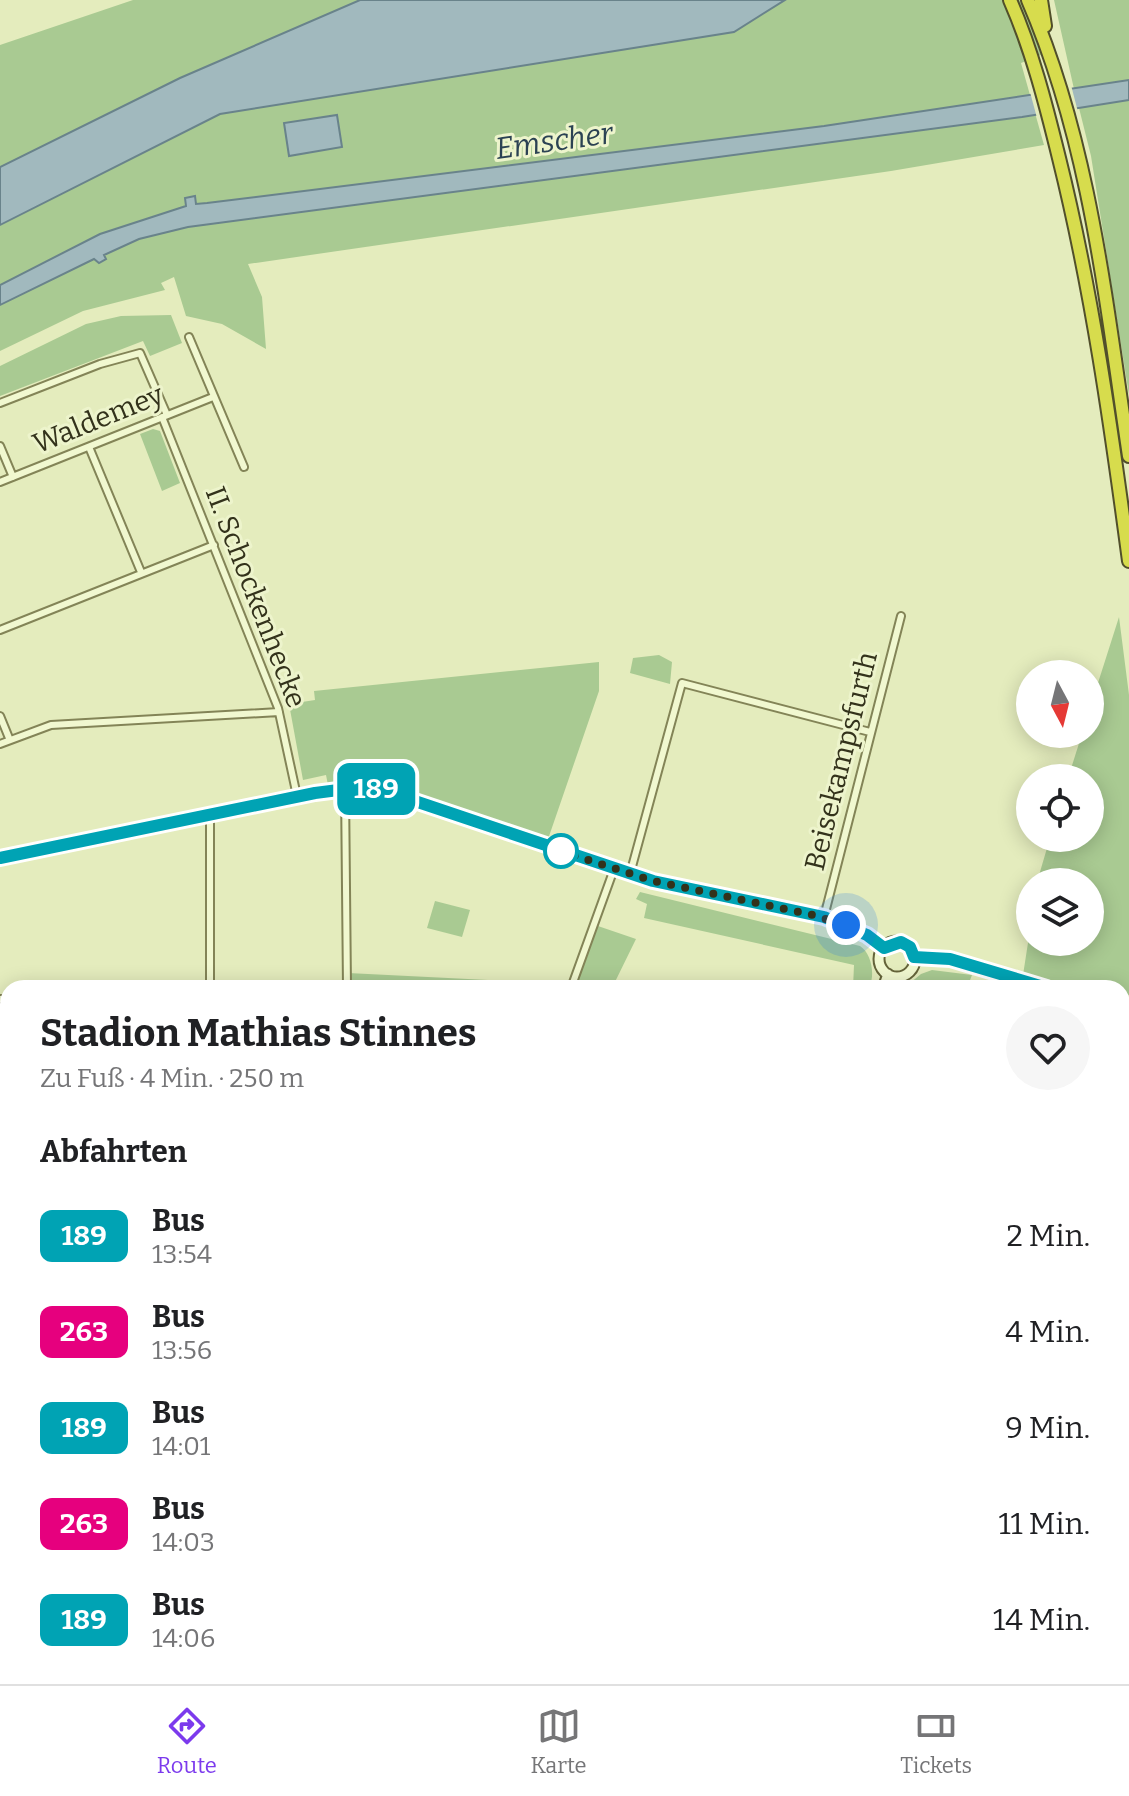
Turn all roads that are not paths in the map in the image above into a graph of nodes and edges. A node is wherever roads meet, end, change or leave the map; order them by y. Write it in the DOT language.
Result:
graph roads {
  1 [pos="1000,0"];
  2 [pos="1010,0"];
  3 [pos="1028,0"];
  4 [pos="1041,0"];
  5 [pos="1050,53"];
  6 [pos="1038,78"];
  7 [pos="189,337"];
  8 [pos="213,397"];
  9 [pos="0,403"];
  10 [pos="165,416"];
  11 [pos="0,446"];
  12 [pos="89,447"];
  13 [pos="1129,456"];
  14 [pos="244,467"];
  15 [pos="13,477"];
  16 [pos="0,482"];
  17 [pos="214,545"];
  18 [pos="1129,561"];
  19 [pos="141,572"];
  20 [pos="901,616"];
  21 [pos="0,630"];
  22 [pos="279,712"];
  23 [pos="0,716"];
  24 [pos="870,732"];
  25 [pos="9,738"];
  26 [pos="0,744"];
  27 [pos="345,788"];
  28 [pos="297,796"];
  29 [pos="210,814"];
  30 [pos="0,858"];
  31 [pos="614,869"];
  32 [pos="630,874"];
  33 [pos="824,917"];
  34 [pos="884,948"];
  35 [pos="914,957"];
  36 [pos="888,974"];
  37 [pos="210,980"];
  38 [pos="347,980"];
  39 [pos="574,980"];
  40 [pos="886,980"];
  41 [pos="1021,980"];
  1 -- 6 [label="highway"];
  2 -- 6 [label="highway"];
  3 -- 5 [label="highway"];
  4 -- 5 [label="highway"];
  5 -- 13 [label="highway"];
  6 -- 18 [label="highway"];
  7 -- 8 [label="street"];
  8 -- 10 [label="street, Waldemey"];
  8 -- 14 [label="street"];
  9 -- 10 [label="street, II. Schockenhecke"];
  10 -- 12 [label="street, Waldemey"];
  10 -- 17 [label="street, II. Schockenhecke"];
  11 -- 15 [label="street"];
  12 -- 15 [label="street, Waldemey"];
  12 -- 19 [label="street"];
  15 -- 16 [label="street, Waldemey"];
  17 -- 19 [label="street"];
  17 -- 22 [label="street, II. Schockenhecke"];
  19 -- 21 [label="street"];
  20 -- 24 [label="street, Beisekampsfurth"];
  22 -- 25 [label="street"];
  22 -- 28 [label="street, II. Schockenhecke"];
  23 -- 25 [label="street"];
  24 -- 32 [label="street"];
  24 -- 33 [label="street, Beisekampsfurth"];
  25 -- 26 [label="street"];
  27 -- 28 [label="main road"];
  27 -- 31 [label="main road"];
  27 -- 38 [label="street"];
  28 -- 29 [label="main road"];
  29 -- 30 [label="main road"];
  29 -- 37 [label="street"];
  31 -- 32 [label="main road"];
  31 -- 39 [label="street"];
  32 -- 33 [label="main road"];
  33 -- 34 [label="main road"];
  34 -- 35 [label="main road"];
  34 -- 36 [label="main road"];
  35 -- 36 [label="main road"];
  35 -- 41 [label="main road"];
  36 -- 40 [label="main road"];
}
